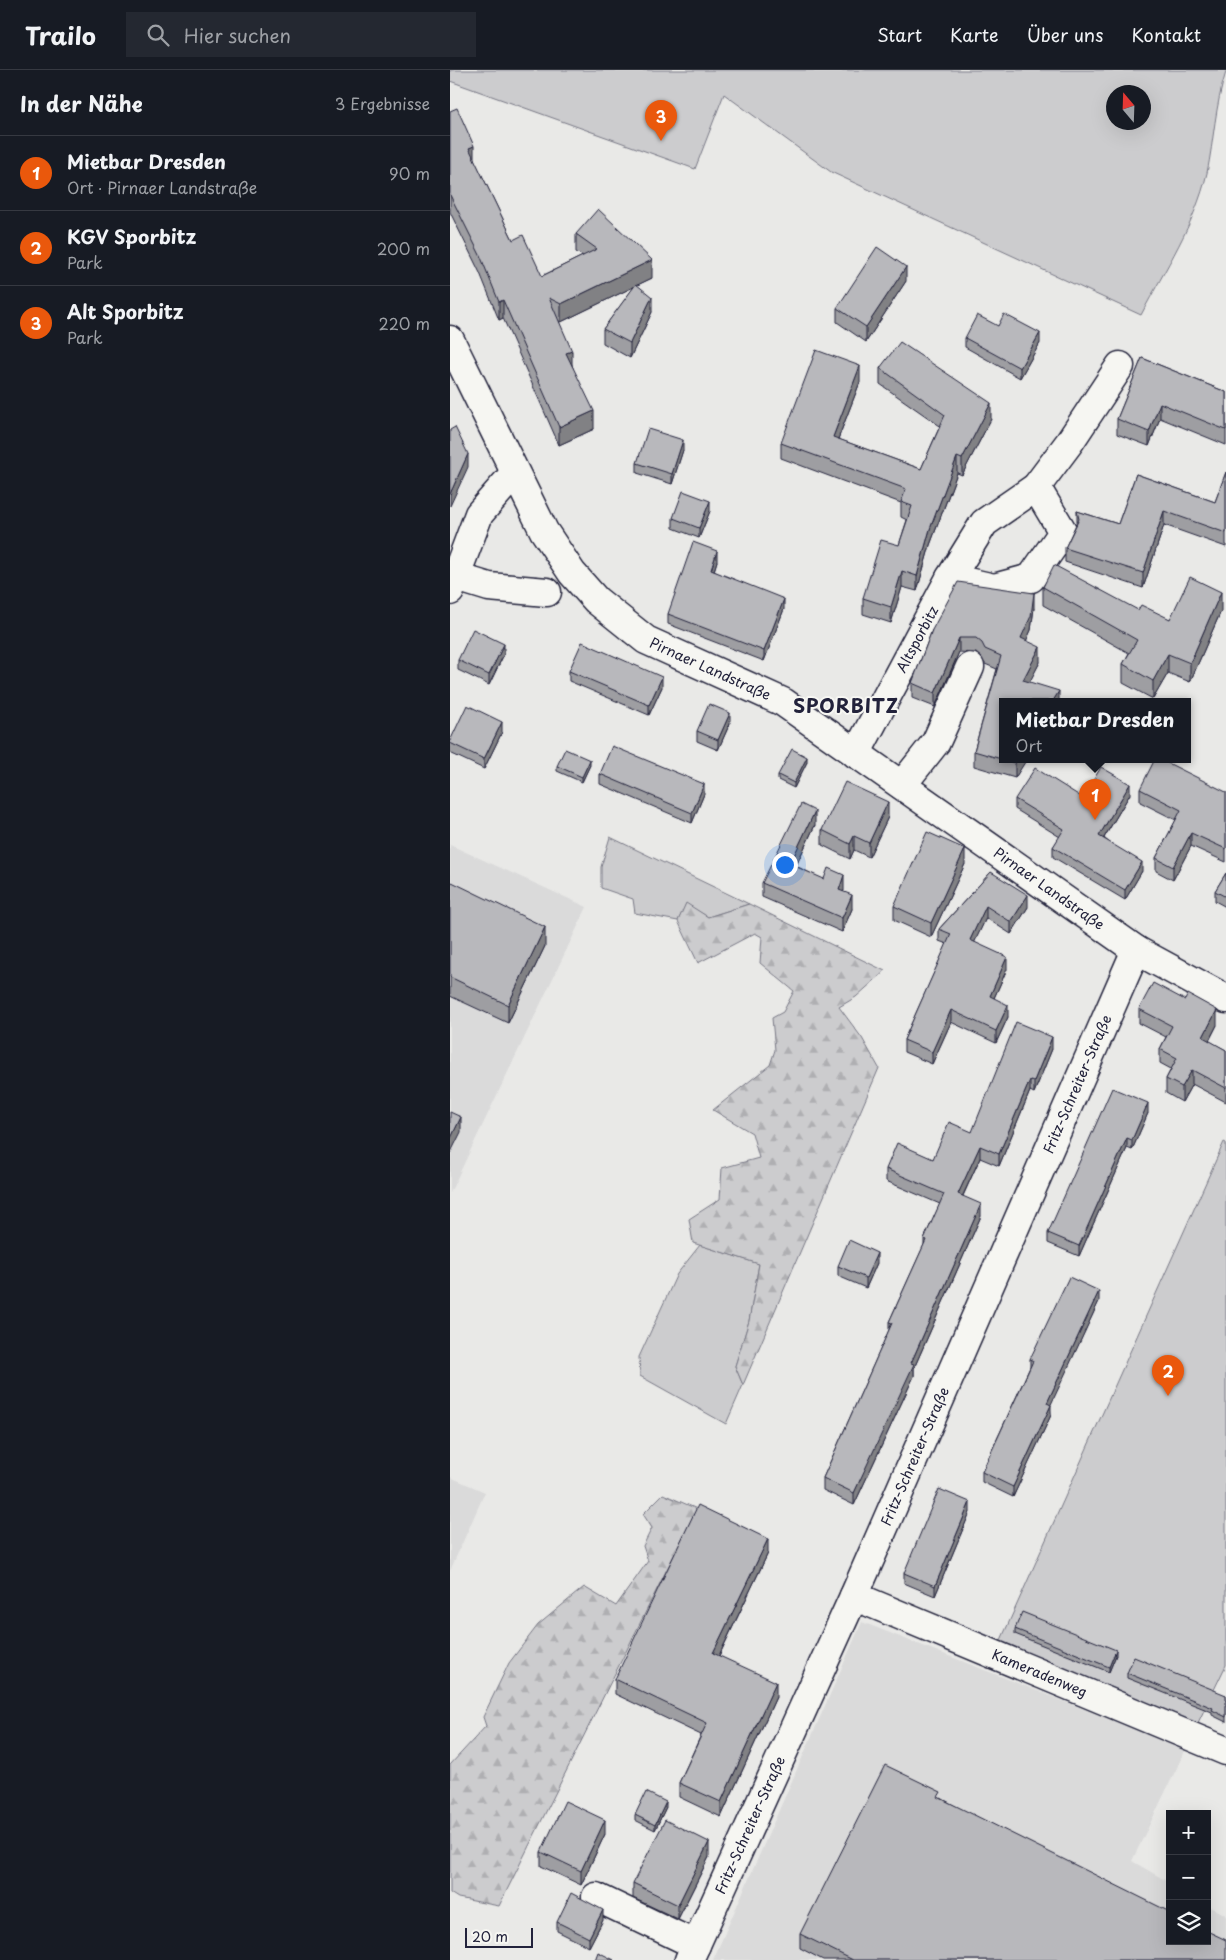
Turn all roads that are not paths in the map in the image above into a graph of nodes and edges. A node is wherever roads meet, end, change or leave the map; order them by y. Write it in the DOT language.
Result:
graph roads {
  1 [pos="450,340"];
  2 [pos="1120,366"];
  3 [pos="514,474"];
  4 [pos="1036,487"];
  5 [pos="950,578"];
  6 [pos="452,581"];
  7 [pos="547,592"];
  8 [pos="970,667"];
  9 [pos="856,754"];
  10 [pos="902,785"];
  11 [pos="1136,950"];
  12 [pos="1226,999"];
  13 [pos="854,1596"];
  14 [pos="1226,1751"];
  15 [pos="596,1897"];
  16 [pos="692,1952"];
  1 -- 3 [label="street, Pirnaer Landstraße"];
  2 -- 4 [label="street, Altsporbitz"];
  3 -- 6 [label="street"];
  3 -- 9 [label="street, Pirnaer Landstraße"];
  4 -- 5 [label="street, Altsporbitz"];
  4 -- 5 [label="street"];
  5 -- 9 [label="street, Altsporbitz"];
  6 -- 7 [label="street"];
  8 -- 10 [label="street"];
  9 -- 10 [label="street, Pirnaer Landstraße"];
  10 -- 11 [label="street, Pirnaer Landstraße"];
  11 -- 12 [label="street, Pirnaer Landstraße"];
  11 -- 13 [label="street, Fritz-Schreiter-Straße"];
  13 -- 14 [label="street, Kameradenweg"];
  13 -- 16 [label="street, Fritz-Schreiter-Straße"];
  15 -- 16 [label="street"];
}
